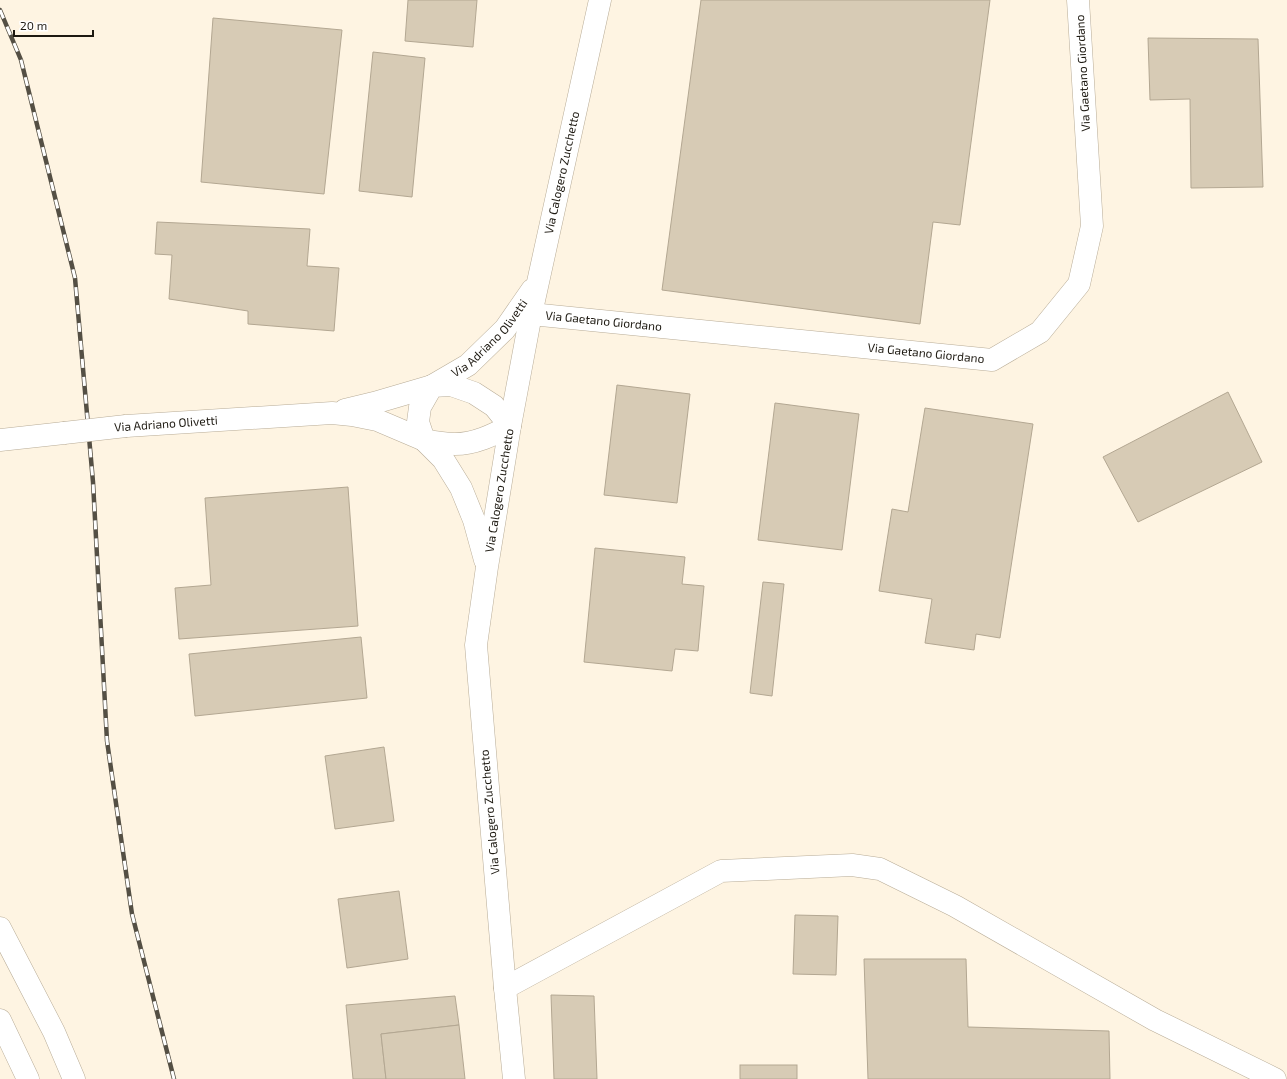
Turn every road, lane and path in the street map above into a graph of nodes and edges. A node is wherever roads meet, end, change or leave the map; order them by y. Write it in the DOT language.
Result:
graph roads {
  1 [pos="600,0"];
  2 [pos="1078,0"];
  3 [pos="538,282"];
  4 [pos="531,314"];
  5 [pos="432,386"];
  6 [pos="332,413"];
  7 [pos="510,426"];
  8 [pos="0,440"];
  9 [pos="424,440"];
  10 [pos="487,567"];
  11 [pos="0,928"];
  12 [pos="505,988"];
  13 [pos="0,1020"];
  14 [pos="28,1079"];
  15 [pos="74,1079"];
  16 [pos="514,1079"];
  17 [pos="1275,1079"];
  1 -- 3 [label="main road, Via Calogero Zucchetto"];
  2 -- 4 [label="main road, Via Gaetano Giordano"];
  3 -- 4 [label="main road, Via Calogero Zucchetto"];
  3 -- 5 [label="main road, Via Adriano Olivetti"];
  4 -- 7 [label="main road, Via Calogero Zucchetto"];
  5 -- 6 [label="main road, Via Adriano Olivetti"];
  5 -- 7 [label="main road, Via Adriano Olivetti"];
  5 -- 9 [label="main road, Via Adriano Olivetti"];
  6 -- 8 [label="main road, Via Adriano Olivetti, bridge"];
  6 -- 9 [label="main road, Via Adriano Olivetti"];
  7 -- 9 [label="main road, Via Adriano Olivetti"];
  7 -- 10 [label="main road, Via Calogero Zucchetto"];
  9 -- 10 [label="main road, Via Adriano Olivetti"];
  10 -- 12 [label="main road, Via Calogero Zucchetto"];
  11 -- 15 [label="main road"];
  12 -- 16 [label="main road, Via Calogero Zucchetto"];
  12 -- 17 [label="main road"];
  13 -- 14 [label="main road"];
}
